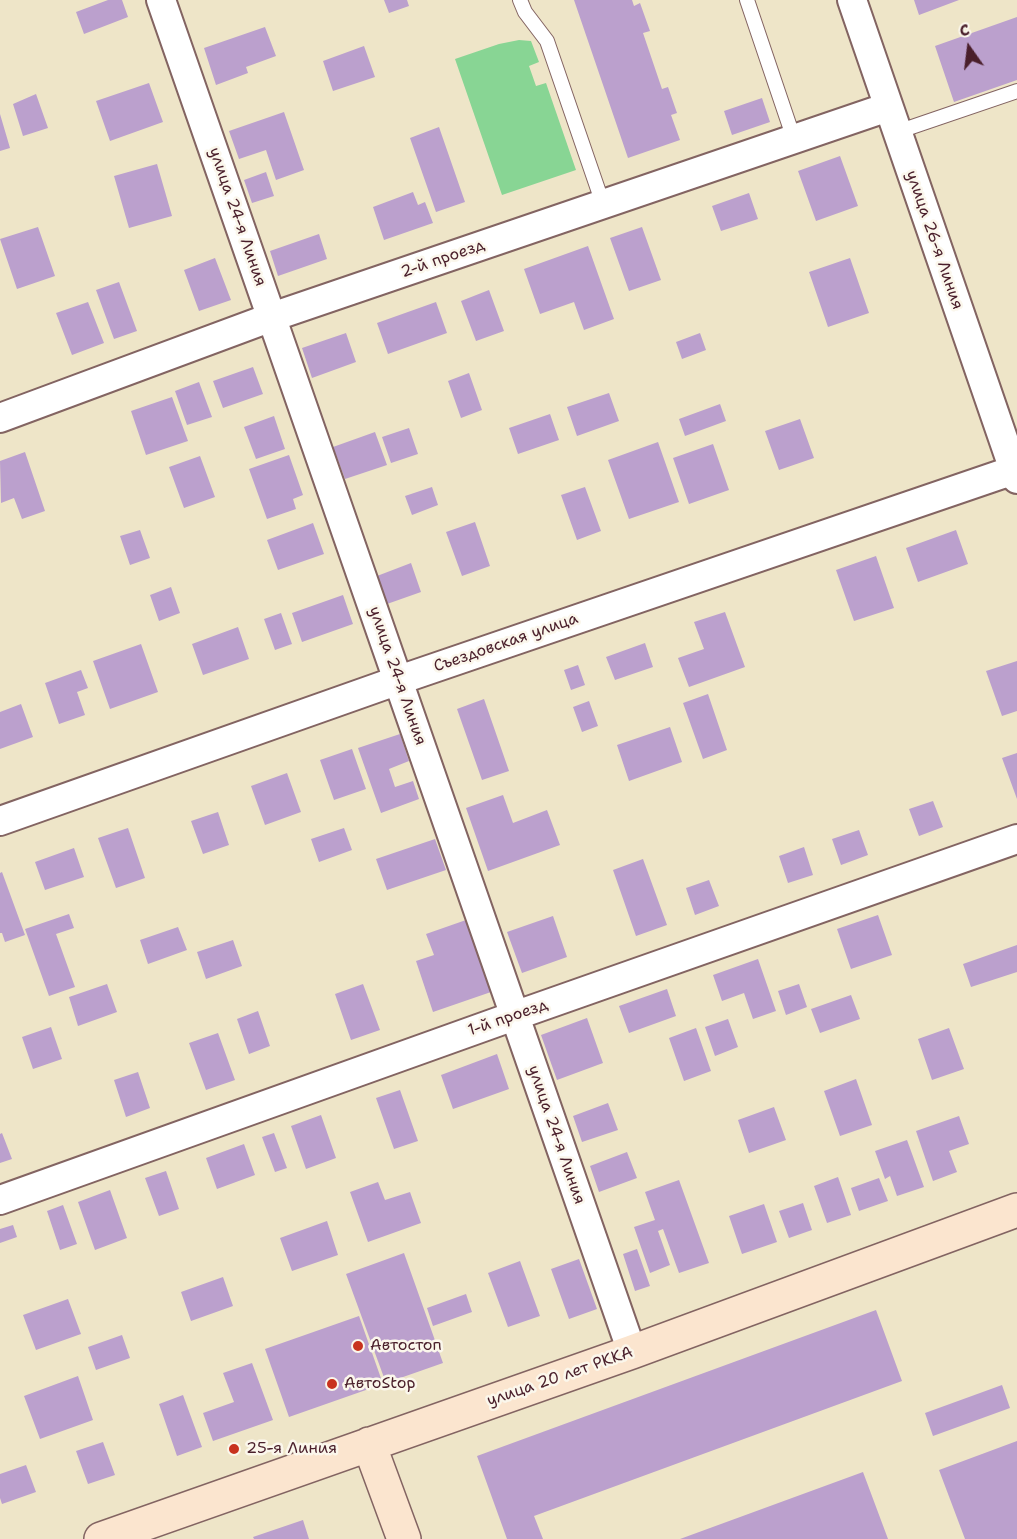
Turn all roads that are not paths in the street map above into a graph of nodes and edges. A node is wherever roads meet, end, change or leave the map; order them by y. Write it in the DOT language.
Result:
graph roads {
  1 [pos="161,0"];
  2 [pos="520,0"];
  3 [pos="747,0"];
  4 [pos="852,0"];
  5 [pos="1017,91"];
  6 [pos="892,119"];
  7 [pos="794,139"];
  8 [pos="603,204"];
  9 [pos="272,317"];
  10 [pos="0,418"];
  11 [pos="1016,475"];
  12 [pos="399,680"];
  13 [pos="0,822"];
  14 [pos="1017,839"];
  15 [pos="514,1016"];
  16 [pos="0,1200"];
  17 [pos="1017,1209"];
  18 [pos="632,1352"];
  19 [pos="369,1444"];
  20 [pos="101,1539"];
  21 [pos="404,1539"];
  1 -- 9 [label="street, улица 24-я Линия"];
  2 -- 8 [label="lane"];
  3 -- 7 [label="lane"];
  4 -- 6 [label="street, улица 26-я Линия"];
  5 -- 6 [label="lane"];
  6 -- 7 [label="street, 2-й проезд"];
  6 -- 11 [label="street, улица 26-я Линия"];
  7 -- 8 [label="street, 2-й проезд"];
  8 -- 9 [label="street, 2-й проезд"];
  9 -- 10 [label="street, 2-й проезд"];
  9 -- 12 [label="street, улица 24-я Линия"];
  11 -- 12 [label="street, Съездовская улица"];
  12 -- 13 [label="street, Съездовская улица"];
  12 -- 15 [label="street, улица 24-я Линия"];
  14 -- 15 [label="street, 1-й проезд"];
  15 -- 16 [label="street, 1-й проезд"];
  15 -- 18 [label="street, улица 24-я Линия"];
  17 -- 18 [label="main road, улица 20 лет РККА"];
  18 -- 19 [label="main road, улица 20 лет РККА"];
  19 -- 20 [label="main road, улица 20 лет РККА"];
  19 -- 21 [label="main road"];
}
